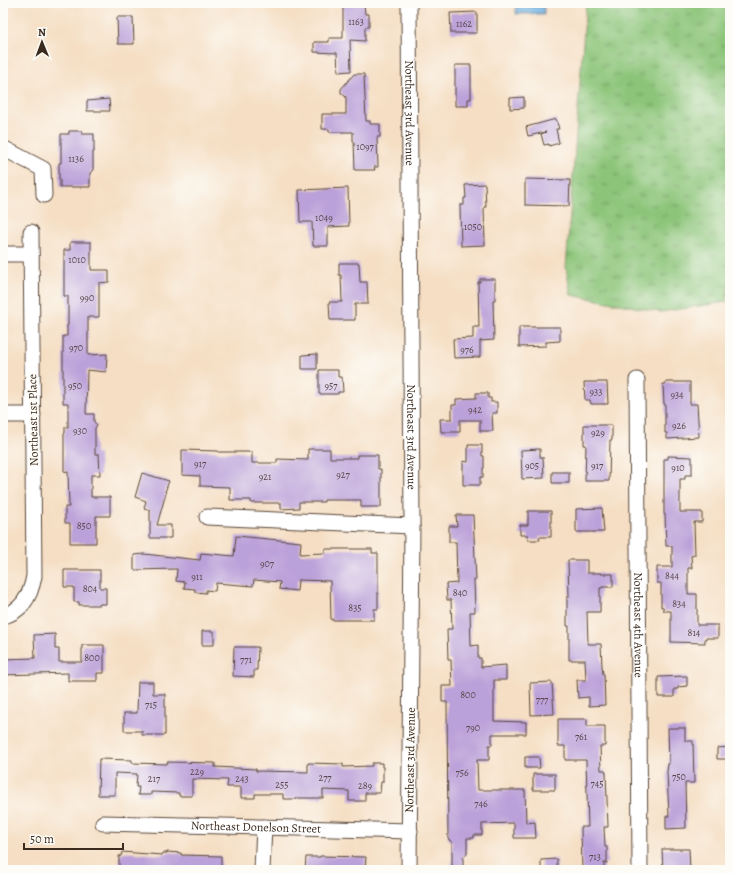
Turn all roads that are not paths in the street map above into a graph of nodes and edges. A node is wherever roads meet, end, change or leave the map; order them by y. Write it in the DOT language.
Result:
graph roads {
  1 [pos="409,3"];
  2 [pos="3,148"];
  3 [pos="44,195"];
  4 [pos="31,232"];
  5 [pos="3,254"];
  6 [pos="31,254"];
  7 [pos="637,380"];
  8 [pos="3,415"];
  9 [pos="33,415"];
  10 [pos="206,517"];
  11 [pos="412,526"];
  12 [pos="3,616"];
  13 [pos="103,822"];
  14 [pos="264,827"];
  15 [pos="410,831"];
  16 [pos="262,870"];
  17 [pos="409,870"];
  18 [pos="640,870"];
  1 -- 11 [label="street, Northeast 3rd Avenue"];
  2 -- 3 [label="street"];
  4 -- 6 [label="street, Northeast 1st Place"];
  5 -- 6 [label="street"];
  6 -- 9 [label="street, Northeast 1st Place"];
  7 -- 18 [label="street, Northeast 4th Avenue"];
  8 -- 9 [label="street"];
  9 -- 12 [label="street, Northeast 1st Place"];
  10 -- 11 [label="street"];
  11 -- 15 [label="street, Northeast 3rd Avenue"];
  13 -- 14 [label="street, Northeast Donelson Street"];
  14 -- 15 [label="street, Northeast Donelson Street"];
  14 -- 16 [label="street"];
  15 -- 17 [label="street, Northeast 3rd Avenue"];
}
